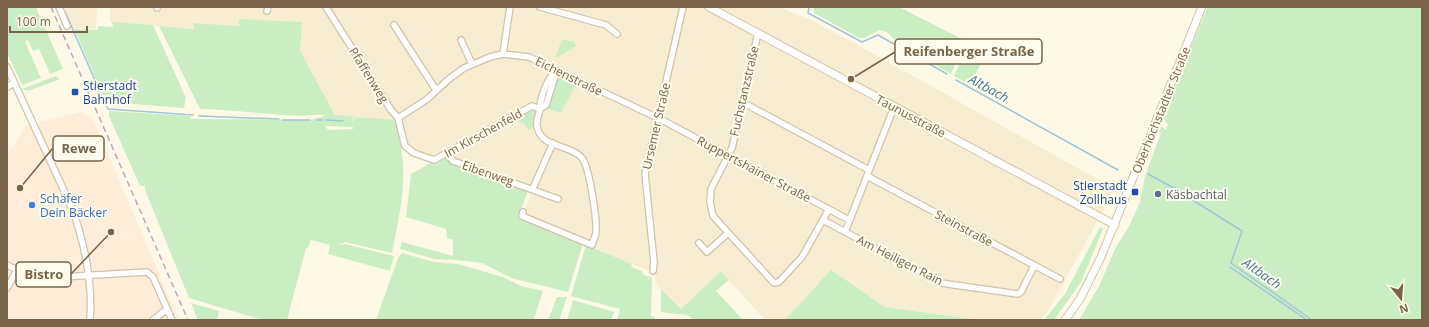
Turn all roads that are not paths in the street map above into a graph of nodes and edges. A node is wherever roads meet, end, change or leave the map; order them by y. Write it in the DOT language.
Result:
graph roads {
  1 [pos="59,7"];
  2 [pos="326,7"];
  3 [pos="510,7"];
  4 [pos="540,7"];
  5 [pos="683,7"];
  6 [pos="709,7"];
  7 [pos="1202,7"];
  8 [pos="394,25"];
  9 [pos="67,26"];
  10 [pos="617,34"];
  11 [pos="758,34"];
  12 [pos="460,40"];
  13 [pos="503,54"];
  14 [pos="472,64"];
  15 [pos="7,67"];
  16 [pos="557,69"];
  17 [pos="14,83"];
  18 [pos="7,87"];
  19 [pos="436,90"];
  20 [pos="742,102"];
  21 [pos="894,107"];
  22 [pos="540,108"];
  23 [pos="398,118"];
  24 [pos="658,118"];
  25 [pos="553,143"];
  26 [pos="405,146"];
  27 [pos="447,153"];
  28 [pos="729,156"];
  29 [pos="870,170"];
  30 [pos="868,176"];
  31 [pos="533,188"];
  32 [pos="558,199"];
  33 [pos="829,209"];
  34 [pos="523,212"];
  35 [pos="823,220"];
  36 [pos="849,220"];
  37 [pos="1115,225"];
  38 [pos="845,232"];
  39 [pos="728,233"];
  40 [pos="699,243"];
  41 [pos="7,265"];
  42 [pos="1034,266"];
  43 [pos="17,270"];
  44 [pos="653,271"];
  45 [pos="89,275"];
  46 [pos="1060,279"];
  47 [pos="7,288"];
  48 [pos="167,310"];
  49 [pos="90,320"];
  50 [pos="154,320"];
  51 [pos="172,320"];
  52 [pos="1065,320"];
  1 -- 9 [label="street"];
  2 -- 23 [label="street, Pfaffenweg"];
  3 -- 13 [label="street"];
  4 -- 10 [label="street"];
  5 -- 24 [label="street, Ursemer Straße"];
  6 -- 11 [label="street, Taunusstraße"];
  7 -- 37 [label="street, Oberhöchstadter Straße"];
  8 -- 19 [label="street"];
  11 -- 20 [label="street, Fuchstanzstraße"];
  11 -- 21 [label="street, Taunusstraße"];
  12 -- 14 [label="street"];
  13 -- 14 [label="street, Eichenstraße"];
  13 -- 16 [label="street, Eichenstraße"];
  14 -- 19 [label="street, Eichenstraße"];
  15 -- 17 [label="street"];
  16 -- 22 [label="street"];
  16 -- 24 [label="street, Eichenstraße"];
  17 -- 18 [label="street"];
  17 -- 45 [label="street"];
  19 -- 23 [label="street, Eichenstraße"];
  20 -- 28 [label="street, Fuchstanzstraße"];
  20 -- 29 [label="street"];
  21 -- 29 [label="street"];
  21 -- 37 [label="street, Taunusstraße"];
  22 -- 25 [label="street"];
  22 -- 27 [label="street, Im Kirschenfeld"];
  23 -- 26 [label="street, Pfaffenweg"];
  24 -- 28 [label="street, Ruppertshainer Straße"];
  24 -- 44 [label="street, Ursemer Straße"];
  25 -- 31 [label="street"];
  25 -- 34 [label="street"];
  26 -- 27 [label="street, Im Kirschenfeld"];
  27 -- 31 [label="street, Eibenweg"];
  28 -- 33 [label="street, Ruppertshainer Straße"];
  28 -- 39 [label="street, Fuchstanzstraße"];
  29 -- 30 [label="street"];
  30 -- 36 [label="street"];
  30 -- 42 [label="street, Steinstraße"];
  31 -- 32 [label="street, Eibenweg"];
  33 -- 35 [label="street, Fuchstanzstraße"];
  33 -- 36 [label="street, Ruppertshainer Straße"];
  35 -- 38 [label="street"];
  35 -- 39 [label="street, Fuchstanzstraße"];
  36 -- 38 [label="street"];
  37 -- 52 [label="street, Oberhöchstadter Straße"];
  38 -- 42 [label="street, Am Heiligen Rain"];
  39 -- 40 [label="street"];
  41 -- 43 [label="street"];
  42 -- 46 [label="street, Steinstraße"];
  43 -- 45 [label="street"];
  43 -- 47 [label="street"];
  45 -- 48 [label="street"];
  45 -- 49 [label="street"];
  48 -- 50 [label="street"];
  48 -- 51 [label="street"];
}
